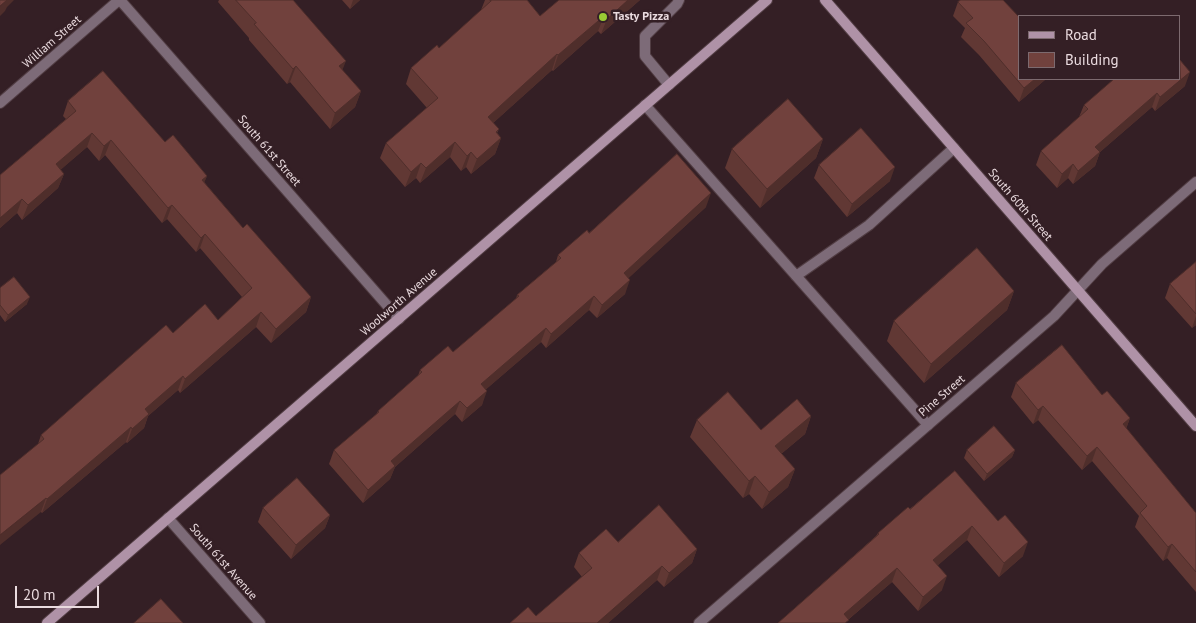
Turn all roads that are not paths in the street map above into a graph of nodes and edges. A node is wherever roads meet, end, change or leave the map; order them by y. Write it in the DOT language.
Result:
graph roads {
  1 [pos="120,0"];
  2 [pos="679,0"];
  3 [pos="767,0"];
  4 [pos="825,0"];
  5 [pos="669,85"];
  6 [pos="0,103"];
  7 [pos="645,105"];
  8 [pos="954,148"];
  9 [pos="1196,182"];
  10 [pos="796,276"];
  11 [pos="1078,290"];
  12 [pos="399,319"];
  13 [pos="928,425"];
  14 [pos="1196,426"];
  15 [pos="168,518"];
  16 [pos="47,623"];
  17 [pos="260,623"];
  18 [pos="699,623"];
  1 -- 6 [label="street, William Street"];
  1 -- 12 [label="street, South 61st Street"];
  2 -- 5 [label="street"];
  3 -- 5 [label="street, Woolworth Avenue"];
  4 -- 8 [label="street, South 60th Street"];
  5 -- 7 [label="street, Woolworth Avenue"];
  7 -- 10 [label="street"];
  7 -- 12 [label="street, Woolworth Avenue"];
  8 -- 10 [label="street"];
  8 -- 11 [label="street, South 60th Street"];
  9 -- 11 [label="street, Pine Street"];
  10 -- 13 [label="street"];
  11 -- 13 [label="street, Pine Street"];
  11 -- 14 [label="street, South 60th Street"];
  12 -- 15 [label="street, Woolworth Avenue"];
  13 -- 18 [label="street, Pine Street"];
  15 -- 16 [label="street, Woolworth Avenue"];
  15 -- 17 [label="street, South 61st Avenue"];
}
